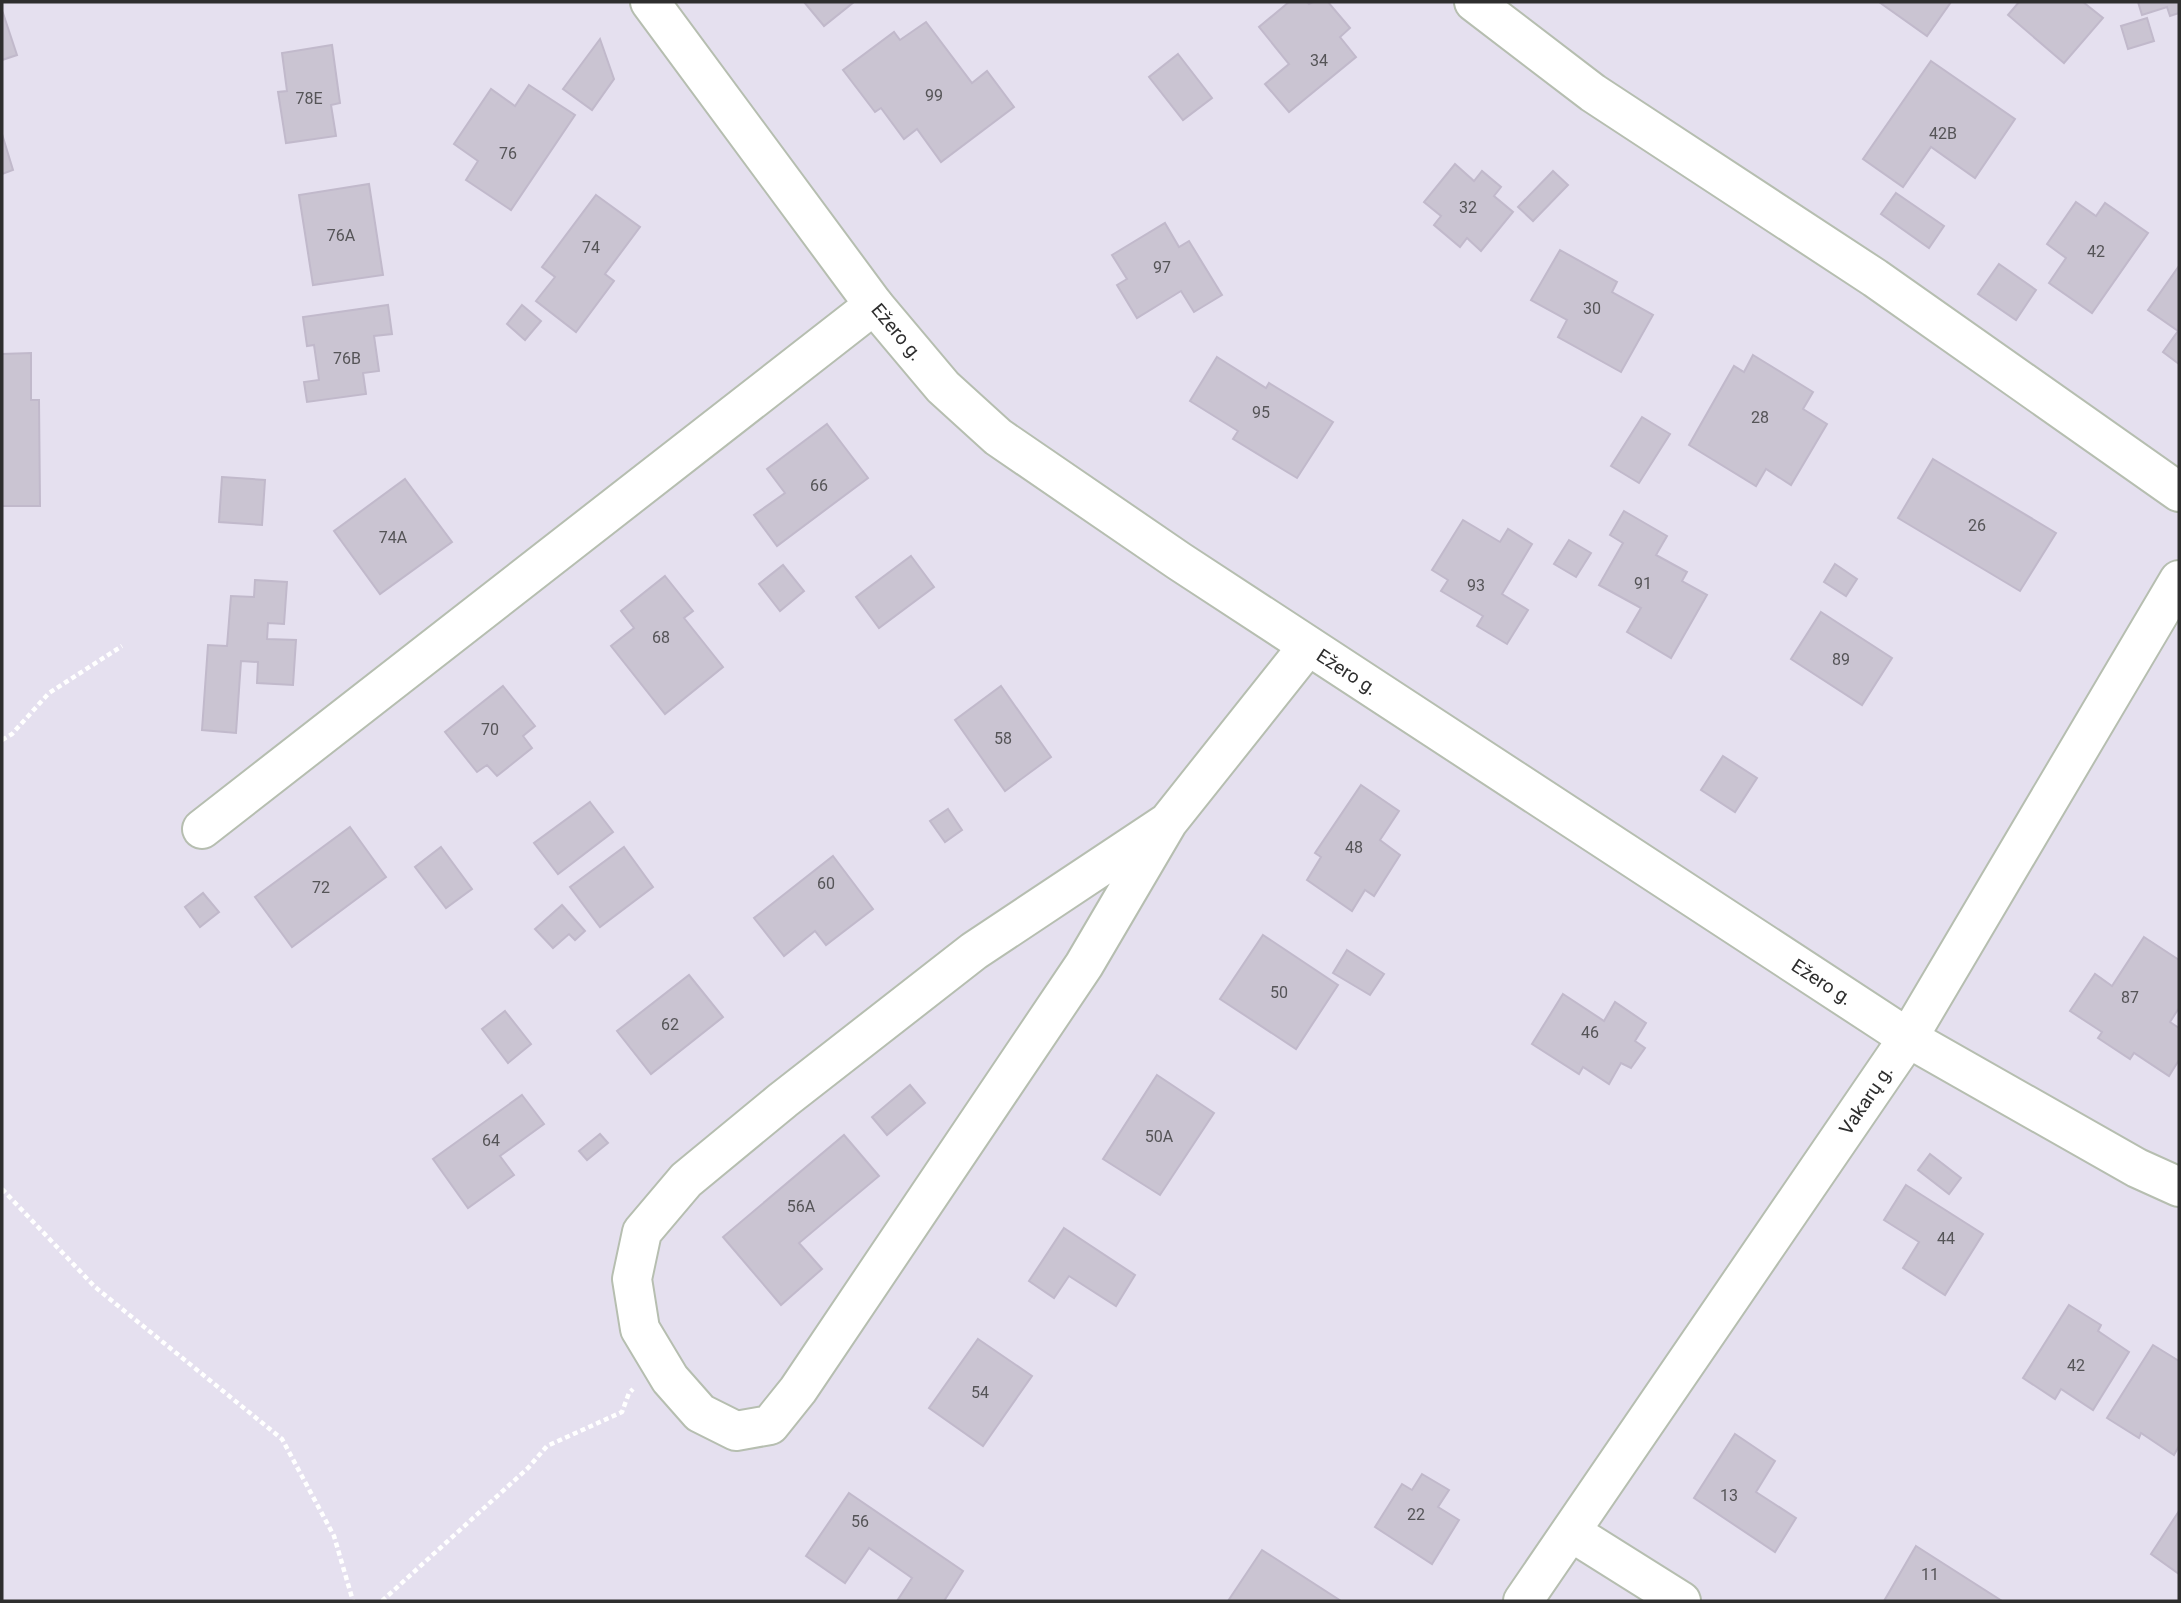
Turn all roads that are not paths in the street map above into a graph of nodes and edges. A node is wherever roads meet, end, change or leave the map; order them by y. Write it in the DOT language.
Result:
graph roads {
  1 [pos="650,2"];
  2 [pos="1475,2"];
  3 [pos="874,305"];
  4 [pos="2179,492"];
  5 [pos="2179,580"];
  6 [pos="1308,646"];
  7 [pos="1168,822"];
  8 [pos="202,830"];
  9 [pos="1908,1038"];
  10 [pos="2179,1187"];
  11 [pos="1571,1532"];
  12 [pos="1523,1601"];
  13 [pos="1681,1601"];
  1 -- 3 [label="street, Ežero g."];
  2 -- 4 [label="street"];
  3 -- 6 [label="street, Ežero g."];
  3 -- 8 [label="street"];
  5 -- 9 [label="street, Vakarų g."];
  6 -- 7 [label="street"];
  6 -- 9 [label="street, Ežero g."];
  7 -- 7 [label="street"];
  9 -- 10 [label="street, Ežero g."];
  9 -- 11 [label="street, Vakarų g."];
  11 -- 12 [label="street, Vakarų g."];
  11 -- 13 [label="street"];
}
